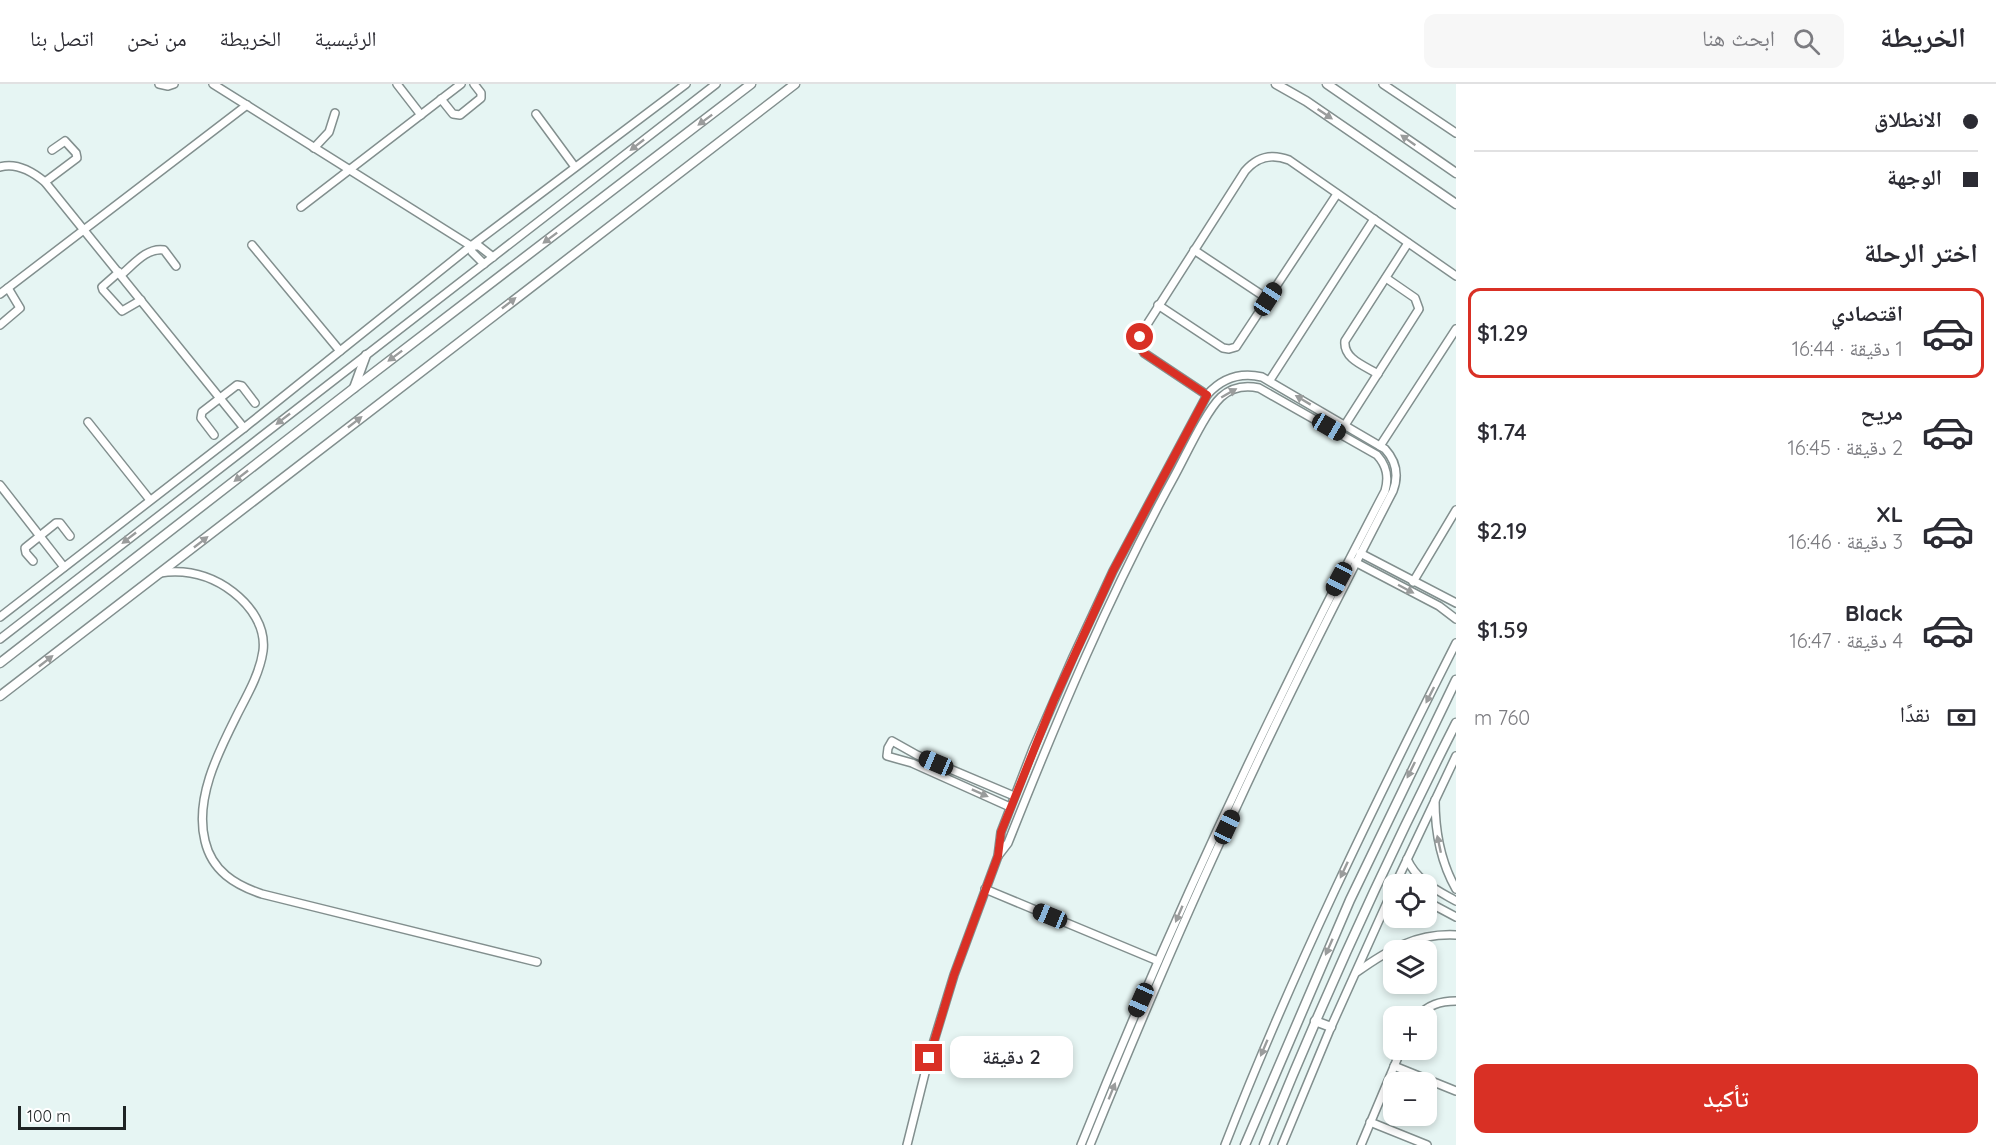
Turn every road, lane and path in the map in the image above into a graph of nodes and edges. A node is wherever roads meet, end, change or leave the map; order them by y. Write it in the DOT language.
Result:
graph roads {
  1 [pos="159,84"];
  2 [pos="174,84"];
  3 [pos="213,84"];
  4 [pos="397,84"];
  5 [pos="461,84"];
  6 [pos="474,84"];
  7 [pos="686,84"];
  8 [pos="716,84"];
  9 [pos="751,84"];
  10 [pos="795,84"];
  11 [pos="1276,84"];
  12 [pos="1327,84"];
  13 [pos="1383,84"];
  14 [pos="1402,84"];
  15 [pos="1396,93"];
  16 [pos="441,99"];
  17 [pos="247,105"];
  18 [pos="335,113"];
  19 [pos="536,114"];
  20 [pos="421,115"];
  21 [pos="1456,134"];
  22 [pos="314,148"];
  23 [pos="52,150"];
  24 [pos="0,167"];
  25 [pos="575,167"];
  26 [pos="349,171"];
  27 [pos="1456,173"];
  28 [pos="45,182"];
  29 [pos="1337,194"];
  30 [pos="1456,204"];
  31 [pos="301,207"];
  32 [pos="1374,219"];
  33 [pos="84,229"];
  34 [pos="1408,243"];
  35 [pos="252,245"];
  36 [pos="471,246"];
  37 [pos="1194,250"];
  38 [pos="493,257"];
  39 [pos="484,264"];
  40 [pos="176,266"];
  41 [pos="120,274"];
  42 [pos="1456,276"];
  43 [pos="1386,278"];
  44 [pos="8,288"];
  45 [pos="0,294"];
  46 [pos="1268,299"];
  47 [pos="141,300"];
  48 [pos="1158,305"];
  49 [pos="0,325"];
  50 [pos="1456,329"];
  51 [pos="340,351"];
  52 [pos="366,355"];
  53 [pos="1378,374"];
  54 [pos="1269,380"];
  55 [pos="354,388"];
  56 [pos="1207,395"];
  57 [pos="220,398"];
  58 [pos="255,403"];
  59 [pos="88,422"];
  60 [pos="1345,425"];
  61 [pos="244,428"];
  62 [pos="214,435"];
  63 [pos="1185,435"];
  64 [pos="1194,440"];
  65 [pos="1380,446"];
  66 [pos="0,485"];
  67 [pos="150,500"];
  68 [pos="1456,510"];
  69 [pos="40,536"];
  70 [pos="70,536"];
  71 [pos="1359,550"];
  72 [pos="33,561"];
  73 [pos="1355,562"];
  74 [pos="64,567"];
  75 [pos="160,573"];
  76 [pos="1413,582"];
  77 [pos="1428,590"];
  78 [pos="1424,598"];
  79 [pos="1454,602"];
  80 [pos="1096,607"];
  81 [pos="1106,611"];
  82 [pos="1448,612"];
  83 [pos="0,617"];
  84 [pos="1456,619"];
  85 [pos="0,639"];
  86 [pos="1456,643"];
  87 [pos="0,655"];
  88 [pos="10,656"];
  89 [pos="0,663"];
  90 [pos="1456,681"];
  91 [pos="0,696"];
  92 [pos="1456,723"];
  93 [pos="1033,749"];
  94 [pos="1043,752"];
  95 [pos="1456,756"];
  96 [pos="1014,796"];
  97 [pos="1435,796"];
  98 [pos="1011,807"];
  99 [pos="1231,807"];
  100 [pos="998,856"];
  101 [pos="1407,859"];
  102 [pos="1400,874"];
  103 [pos="985,889"];
  104 [pos="1456,889"];
  105 [pos="1191,896"];
  106 [pos="1456,901"];
  107 [pos="1437,907"];
  108 [pos="1383,915"];
  109 [pos="1456,917"];
  110 [pos="1456,935"];
  111 [pos="1158,961"];
  112 [pos="537,962"];
  113 [pos="1355,974"];
  114 [pos="1456,1001"];
  115 [pos="1430,1006"];
  116 [pos="1315,1021"];
  117 [pos="1331,1027"];
  118 [pos="1116,1059"];
  119 [pos="1397,1060"];
  120 [pos="1124,1062"];
  121 [pos="1394,1066"];
  122 [pos="1268,1089"];
  123 [pos="1456,1091"];
  124 [pos="1284,1096"];
  125 [pos="1259,1109"];
  126 [pos="1276,1116"];
  127 [pos="1370,1122"];
  128 [pos="907,1145"];
  129 [pos="1081,1145"];
  130 [pos="1090,1145"];
  131 [pos="1225,1145"];
  132 [pos="1245,1145"];
  133 [pos="1264,1145"];
  134 [pos="1282,1145"];
  135 [pos="1361,1145"];
  136 [pos="1427,1145"];
  1 -- 2 [label="street"];
  3 -- 17 [label="street"];
  4 -- 20 [label="street"];
  5 -- 16 [label="street"];
  6 -- 16 [label="street"];
  7 -- 25 [label="street"];
  8 -- 38 [label="street, one-way"];
  9 -- 55 [label="street, one-way"];
  75 -- 10 [label="street, one-way"];
  11 -- 30 [label="street, one-way"];
  27 -- 12 [label="street, one-way"];
  13 -- 15 [label="street"];
  14 -- 15 [label="street"];
  15 -- 21 [label="street"];
  16 -- 20 [label="street"];
  17 -- 22 [label="street"];
  17 -- 33 [label="street"];
  18 -- 22 [label="street"];
  19 -- 25 [label="street"];
  20 -- 26 [label="street"];
  22 -- 26 [label="street"];
  23 -- 28 [label="street"];
  24 -- 28 [label="street"];
  25 -- 36 [label="street"];
  26 -- 31 [label="street"];
  26 -- 36 [label="street"];
  28 -- 33 [label="street"];
  29 -- 32 [label="street"];
  29 -- 37 [label="street"];
  29 -- 46 [label="street"];
  32 -- 34 [label="street"];
  32 -- 54 [label="street"];
  33 -- 41 [label="street"];
  33 -- 44 [label="street"];
  34 -- 42 [label="street"];
  34 -- 43 [label="street"];
  35 -- 51 [label="street"];
  36 -- 38 [label="street"];
  36 -- 39 [label="street"];
  36 -- 51 [label="street"];
  37 -- 46 [label="street"];
  37 -- 48 [label="street"];
  38 -- 39 [label="street"];
  39 -- 52 [label="street"];
  40 -- 41 [label="street"];
  41 -- 47 [label="street"];
  41 -- 47 [label="street"];
  43 -- 53 [label="street"];
  43 -- 53 [label="street"];
  44 -- 45 [label="street"];
  44 -- 49 [label="street"];
  46 -- 48 [label="street"];
  47 -- 57 [label="street"];
  48 -- 56 [label="street"];
  50 -- 65 [label="street"];
  51 -- 61 [label="street"];
  52 -- 55 [label="street"];
  52 -- 85 [label="street, one-way"];
  53 -- 60 [label="street"];
  54 -- 56 [label="street"];
  60 -- 54 [label="street, one-way"];
  55 -- 88 [label="street, one-way"];
  56 -- 63 [label="street"];
  57 -- 58 [label="street"];
  57 -- 61 [label="street"];
  57 -- 62 [label="street"];
  59 -- 67 [label="street"];
  60 -- 65 [label="street"];
  61 -- 67 [label="street"];
  63 -- 64 [label="street"];
  63 -- 80 [label="street"];
  64 -- 71 [label="street, one-way"];
  64 -- 81 [label="street"];
  65 -- 71 [label="street"];
  66 -- 69 [label="street"];
  67 -- 74 [label="street"];
  68 -- 76 [label="street"];
  69 -- 70 [label="street"];
  69 -- 72 [label="street"];
  69 -- 74 [label="street"];
  71 -- 73 [label="street"];
  71 -- 76 [label="street"];
  71 -- 99 [label="street"];
  73 -- 78 [label="street, one-way"];
  73 -- 99 [label="street"];
  74 -- 83 [label="street"];
  91 -- 75 [label="street, one-way"];
  75 -- 112 [label="street"];
  76 -- 77 [label="street"];
  77 -- 78 [label="street"];
  77 -- 79 [label="street"];
  78 -- 82 [label="street"];
  79 -- 82 [label="street"];
  80 -- 81 [label="street"];
  80 -- 93 [label="street"];
  81 -- 94 [label="street"];
  82 -- 84 [label="street"];
  86 -- 131 [label="street, one-way"];
  87 -- 88 [label="street"];
  88 -- 89 [label="street"];
  90 -- 122 [label="street, one-way"];
  92 -- 116 [label="street"];
  93 -- 94 [label="street"];
  93 -- 96 [label="street"];
  94 -- 100 [label="street"];
  95 -- 97 [label="street"];
  96 -- 98 [label="street"];
  96 -- 98 [label="street, one-way"];
  97 -- 101 [label="street"];
  104 -- 97 [label="street, one-way"];
  98 -- 100 [label="street"];
  99 -- 105 [label="street"];
  100 -- 103 [label="street"];
  101 -- 102 [label="street"];
  101 -- 106 [label="street"];
  103 -- 111 [label="street"];
  103 -- 128 [label="street"];
  105 -- 111 [label="street, one-way"];
  105 -- 120 [label="street"];
  107 -- 109 [label="street"];
  108 -- 113 [label="street"];
  110 -- 113 [label="street"];
  111 -- 118 [label="street"];
  113 -- 117 [label="street"];
  114 -- 115 [label="street"];
  116 -- 117 [label="street"];
  116 -- 124 [label="street"];
  117 -- 134 [label="street"];
  118 -- 120 [label="street"];
  118 -- 129 [label="street"];
  119 -- 121 [label="street"];
  130 -- 120 [label="street, one-way"];
  121 -- 123 [label="street"];
  121 -- 127 [label="street"];
  122 -- 124 [label="street"];
  122 -- 125 [label="street"];
  124 -- 126 [label="street"];
  125 -- 126 [label="street"];
  125 -- 132 [label="street"];
  126 -- 133 [label="street"];
  127 -- 135 [label="street"];
  127 -- 136 [label="street"];
}
